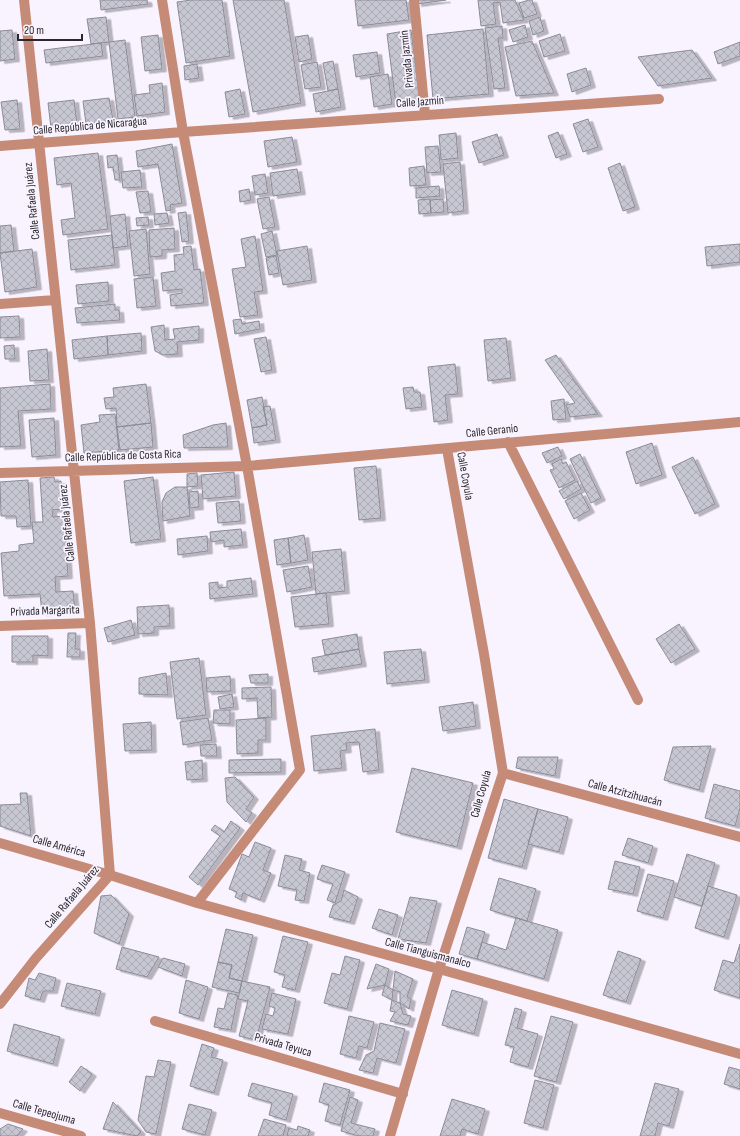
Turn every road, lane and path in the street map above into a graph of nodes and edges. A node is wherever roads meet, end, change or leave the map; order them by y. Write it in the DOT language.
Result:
graph roads {
  1 [pos="24,0"];
  2 [pos="162,0"];
  3 [pos="414,0"];
  4 [pos="659,99"];
  5 [pos="426,115"];
  6 [pos="183,132"];
  7 [pos="38,143"];
  8 [pos="0,146"];
  9 [pos="56,300"];
  10 [pos="0,304"];
  11 [pos="740,422"];
  12 [pos="508,442"];
  13 [pos="447,449"];
  14 [pos="247,466"];
  15 [pos="74,470"];
  16 [pos="0,473"];
  17 [pos="90,623"];
  18 [pos="0,626"];
  19 [pos="638,700"];
  20 [pos="503,773"];
  21 [pos="740,837"];
  22 [pos="0,843"];
  23 [pos="110,875"];
  24 [pos="197,903"];
  25 [pos="439,969"];
  26 [pos="0,1004"];
  27 [pos="155,1021"];
  28 [pos="740,1054"];
  29 [pos="403,1094"];
  30 [pos="0,1113"];
  31 [pos="81,1136"];
  32 [pos="390,1136"];
  1 -- 7 [label="street, Calle Rafaela Juárez"];
  2 -- 6 [label="street"];
  3 -- 5 [label="street, Privada Jazmín"];
  4 -- 5 [label="street, Calle Jazmín"];
  5 -- 6 [label="street, Calle Jazmín"];
  6 -- 7 [label="street, Calle República de Nicaragua"];
  6 -- 14 [label="street"];
  7 -- 8 [label="street, Calle República de Nicaragua"];
  7 -- 9 [label="street, Calle Rafaela Juárez"];
  9 -- 10 [label="street"];
  9 -- 15 [label="street, Calle Rafaela Juárez"];
  11 -- 12 [label="street, Calle Geranio"];
  12 -- 13 [label="street, Calle Geranio"];
  12 -- 19 [label="street"];
  13 -- 14 [label="street, Calle Geranio"];
  13 -- 20 [label="street, Calle Coyula"];
  14 -- 15 [label="street, Calle República de Costa Rica"];
  14 -- 24 [label="street"];
  15 -- 16 [label="street, Calle República de Costa Rica"];
  15 -- 17 [label="street, Calle Rafaela Juárez"];
  17 -- 18 [label="street, Privada Margarita"];
  17 -- 23 [label="street, Calle Rafaela Juárez"];
  20 -- 21 [label="street, Calle Atzitzihuacán"];
  20 -- 25 [label="street, Calle Coyula"];
  22 -- 23 [label="street, Calle América"];
  23 -- 24 [label="street, Calle Tianguismanalco"];
  23 -- 26 [label="street, Calle Rafaela Juárez"];
  24 -- 25 [label="street, Calle Tianguismanalco"];
  25 -- 28 [label="street, Calle Tianguismanalco"];
  25 -- 29 [label="street, Calle Coyula"];
  27 -- 29 [label="street, Privada Teyuca"];
  29 -- 32 [label="street, Calle Coyula"];
  30 -- 31 [label="street, Calle Tepeojuma"];
}
